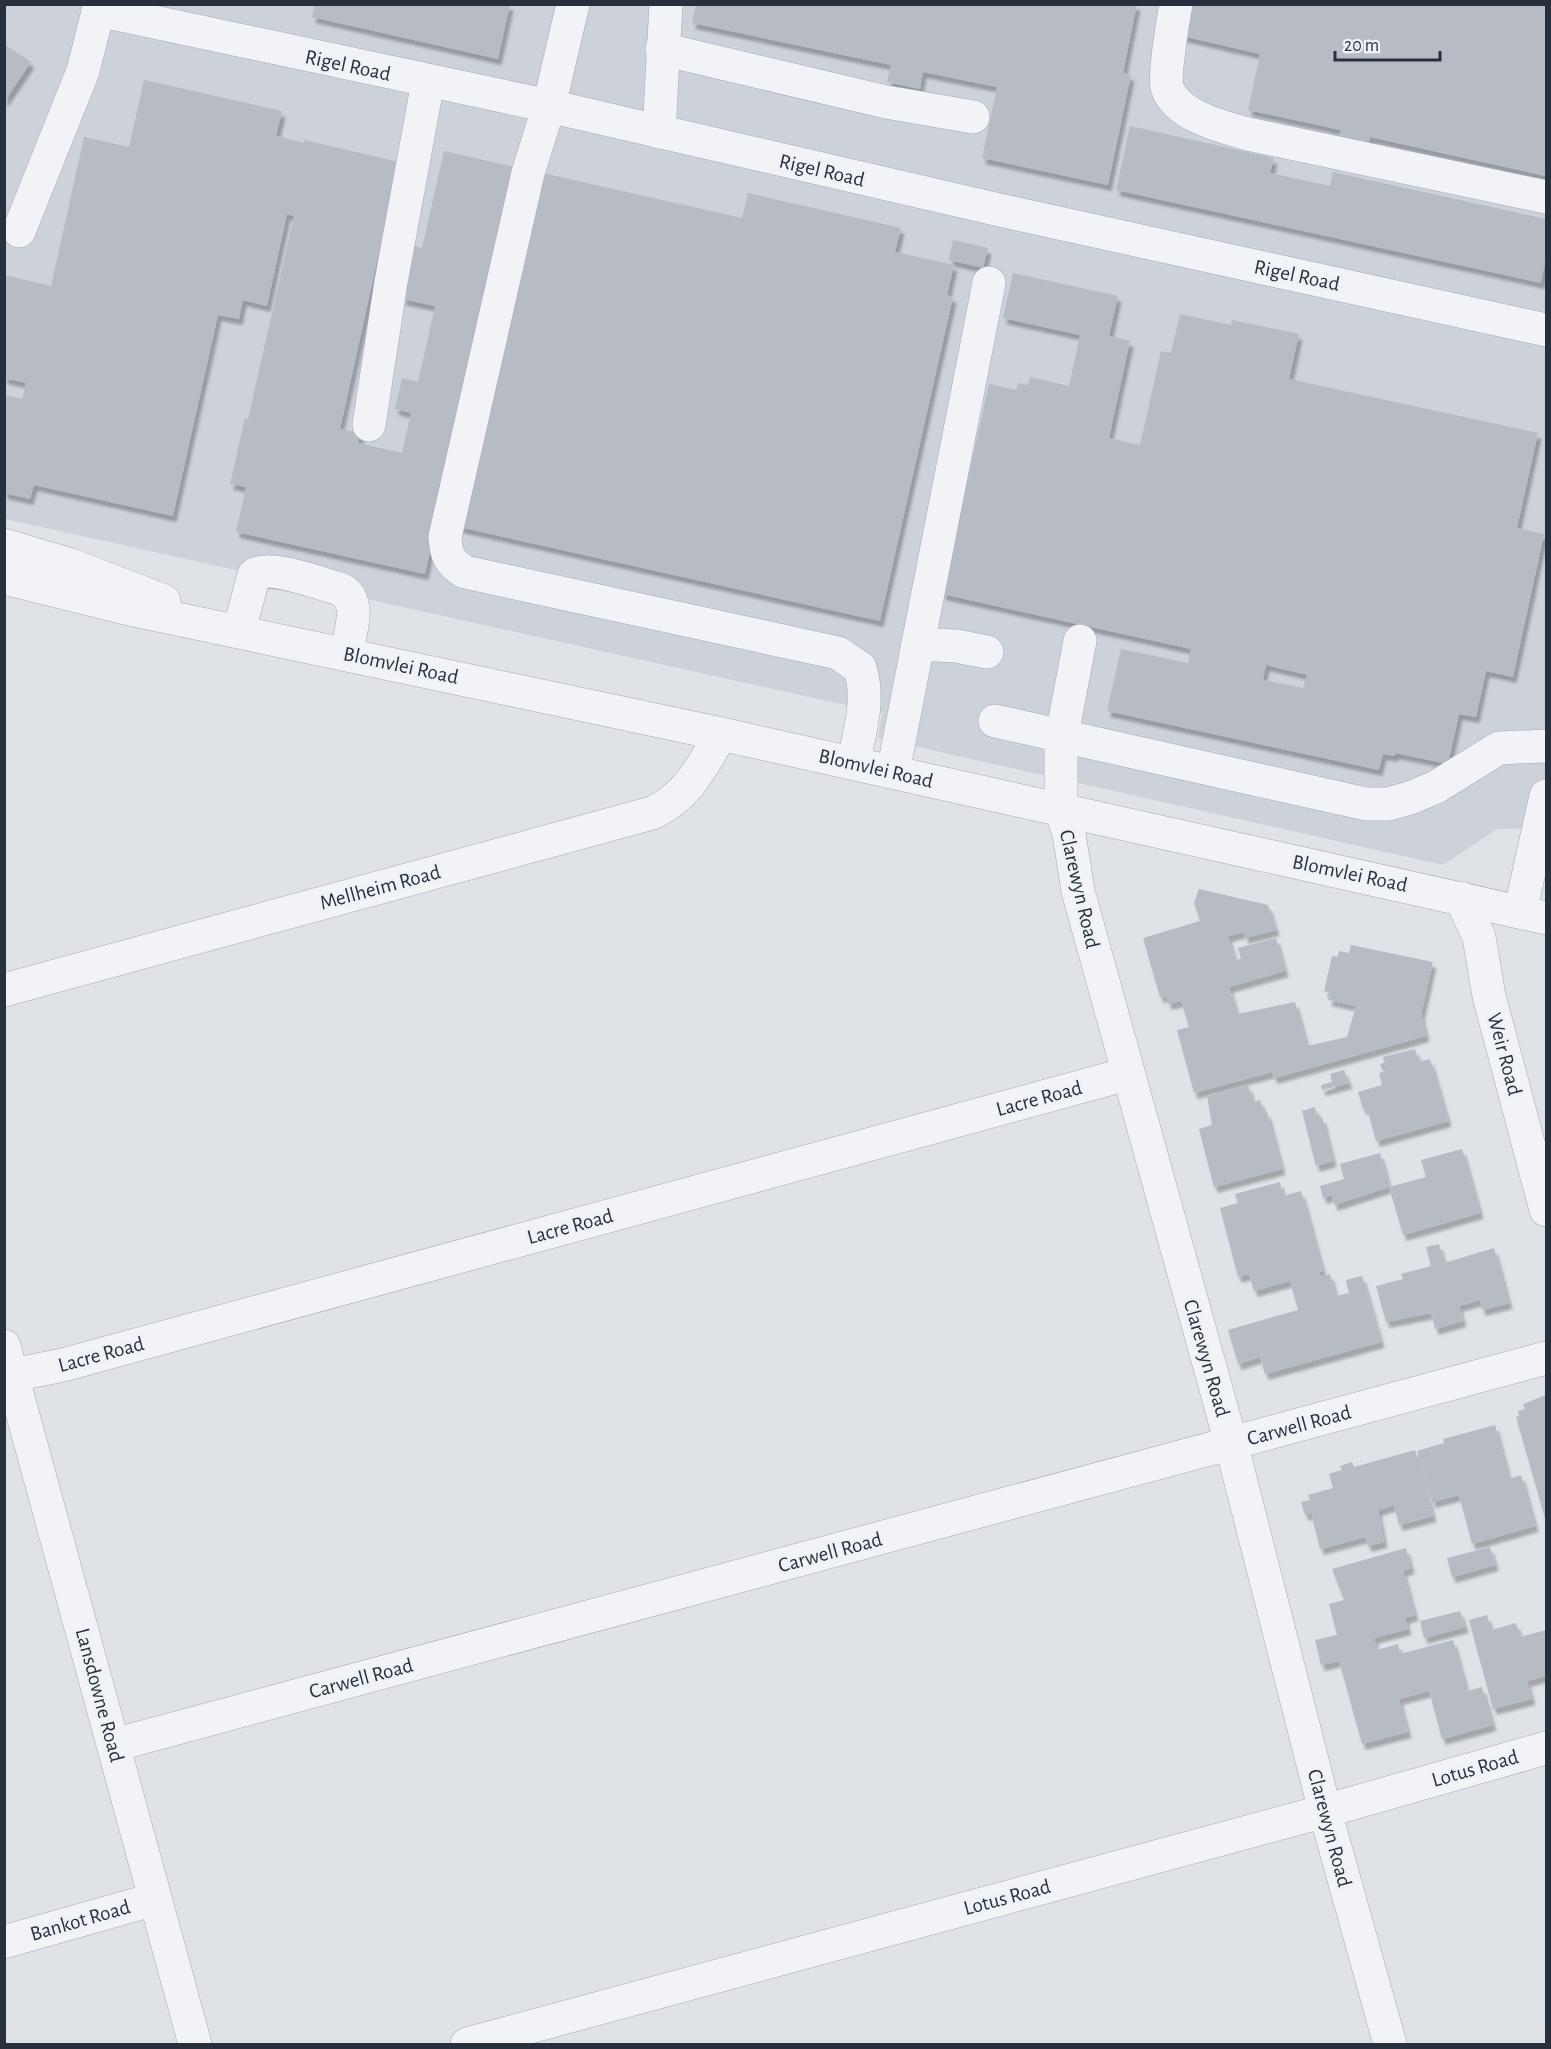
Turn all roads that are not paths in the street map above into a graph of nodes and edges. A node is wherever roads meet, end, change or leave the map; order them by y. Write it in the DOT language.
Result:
graph roads {
  1 [pos="573,4"];
  2 [pos="666,4"];
  3 [pos="1176,4"];
  4 [pos="99,7"];
  5 [pos="662,49"];
  6 [pos="428,82"];
  7 [pos="549,106"];
  8 [pos="973,117"];
  9 [pos="659,132"];
  10 [pos="1546,197"];
  11 [pos="19,231"];
  12 [pos="989,284"];
  13 [pos="1546,330"];
  14 [pos="369,425"];
  15 [pos="4,545"];
  16 [pos="4,578"];
  17 [pos="204,623"];
  18 [pos="239,631"];
  19 [pos="1080,641"];
  20 [pos="918,644"];
  21 [pos="987,652"];
  22 [pos="346,653"];
  23 [pos="995,721"];
  24 [pos="722,734"];
  25 [pos="1062,736"];
  26 [pos="1546,746"];
  27 [pos="853,763"];
  28 [pos="893,772"];
  29 [pos="1546,796"];
  30 [pos="1061,810"];
  31 [pos="1461,898"];
  32 [pos="1533,915"];
  33 [pos="4,990"];
  34 [pos="1127,1074"];
  35 [pos="1546,1210"];
  36 [pos="7,1354"];
  37 [pos="1546,1358"];
  38 [pos="1231,1443"];
  39 [pos="114,1745"];
  40 [pos="1546,1748"];
  41 [pos="1325,1811"];
  42 [pos="155,1899"];
  43 [pos="4,1942"];
  44 [pos="195,2044"];
  45 [pos="466,2044"];
  46 [pos="1390,2044"];
  1 -- 7 [label="street"];
  2 -- 5 [label="street"];
  3 -- 10 [label="street"];
  4 -- 6 [label="street, Rigel Road"];
  4 -- 11 [label="street"];
  5 -- 8 [label="street"];
  5 -- 9 [label="street"];
  6 -- 7 [label="street, Rigel Road"];
  6 -- 14 [label="street"];
  7 -- 9 [label="street, Rigel Road"];
  7 -- 27 [label="street"];
  9 -- 13 [label="street, Rigel Road"];
  12 -- 20 [label="street"];
  15 -- 17 [label="street, Blomvlei Road"];
  16 -- 17 [label="street, Blomvlei Road"];
  17 -- 18 [label="street, Blomvlei Road"];
  18 -- 22 [label="street, Blomvlei Road"];
  18 -- 22 [label="street"];
  19 -- 25 [label="street, Clarewyn Road"];
  20 -- 21 [label="street"];
  20 -- 28 [label="street"];
  22 -- 24 [label="street, Blomvlei Road"];
  23 -- 25 [label="street"];
  24 -- 27 [label="street, Blomvlei Road"];
  24 -- 33 [label="street, Mellheim Road"];
  25 -- 26 [label="street"];
  25 -- 30 [label="street, Clarewyn Road"];
  27 -- 28 [label="street, Blomvlei Road"];
  28 -- 30 [label="street, Blomvlei Road"];
  29 -- 32 [label="street"];
  30 -- 31 [label="street, Blomvlei Road"];
  30 -- 34 [label="street, Clarewyn Road"];
  31 -- 32 [label="street, Blomvlei Road"];
  31 -- 35 [label="street, Weir Road"];
  34 -- 36 [label="street, Lacre Road"];
  34 -- 38 [label="street, Clarewyn Road"];
  36 -- 39 [label="street, Lansdowne Road"];
  37 -- 38 [label="street, Carwell Road"];
  38 -- 39 [label="street, Carwell Road"];
  38 -- 41 [label="street, Clarewyn Road"];
  39 -- 42 [label="street, Lansdowne Road"];
  40 -- 41 [label="street, Lotus Road"];
  41 -- 45 [label="street, Lotus Road"];
  41 -- 46 [label="street, Clarewyn Road"];
  42 -- 43 [label="street, Bankot Road"];
  42 -- 44 [label="street, Lansdowne Road"];
}
